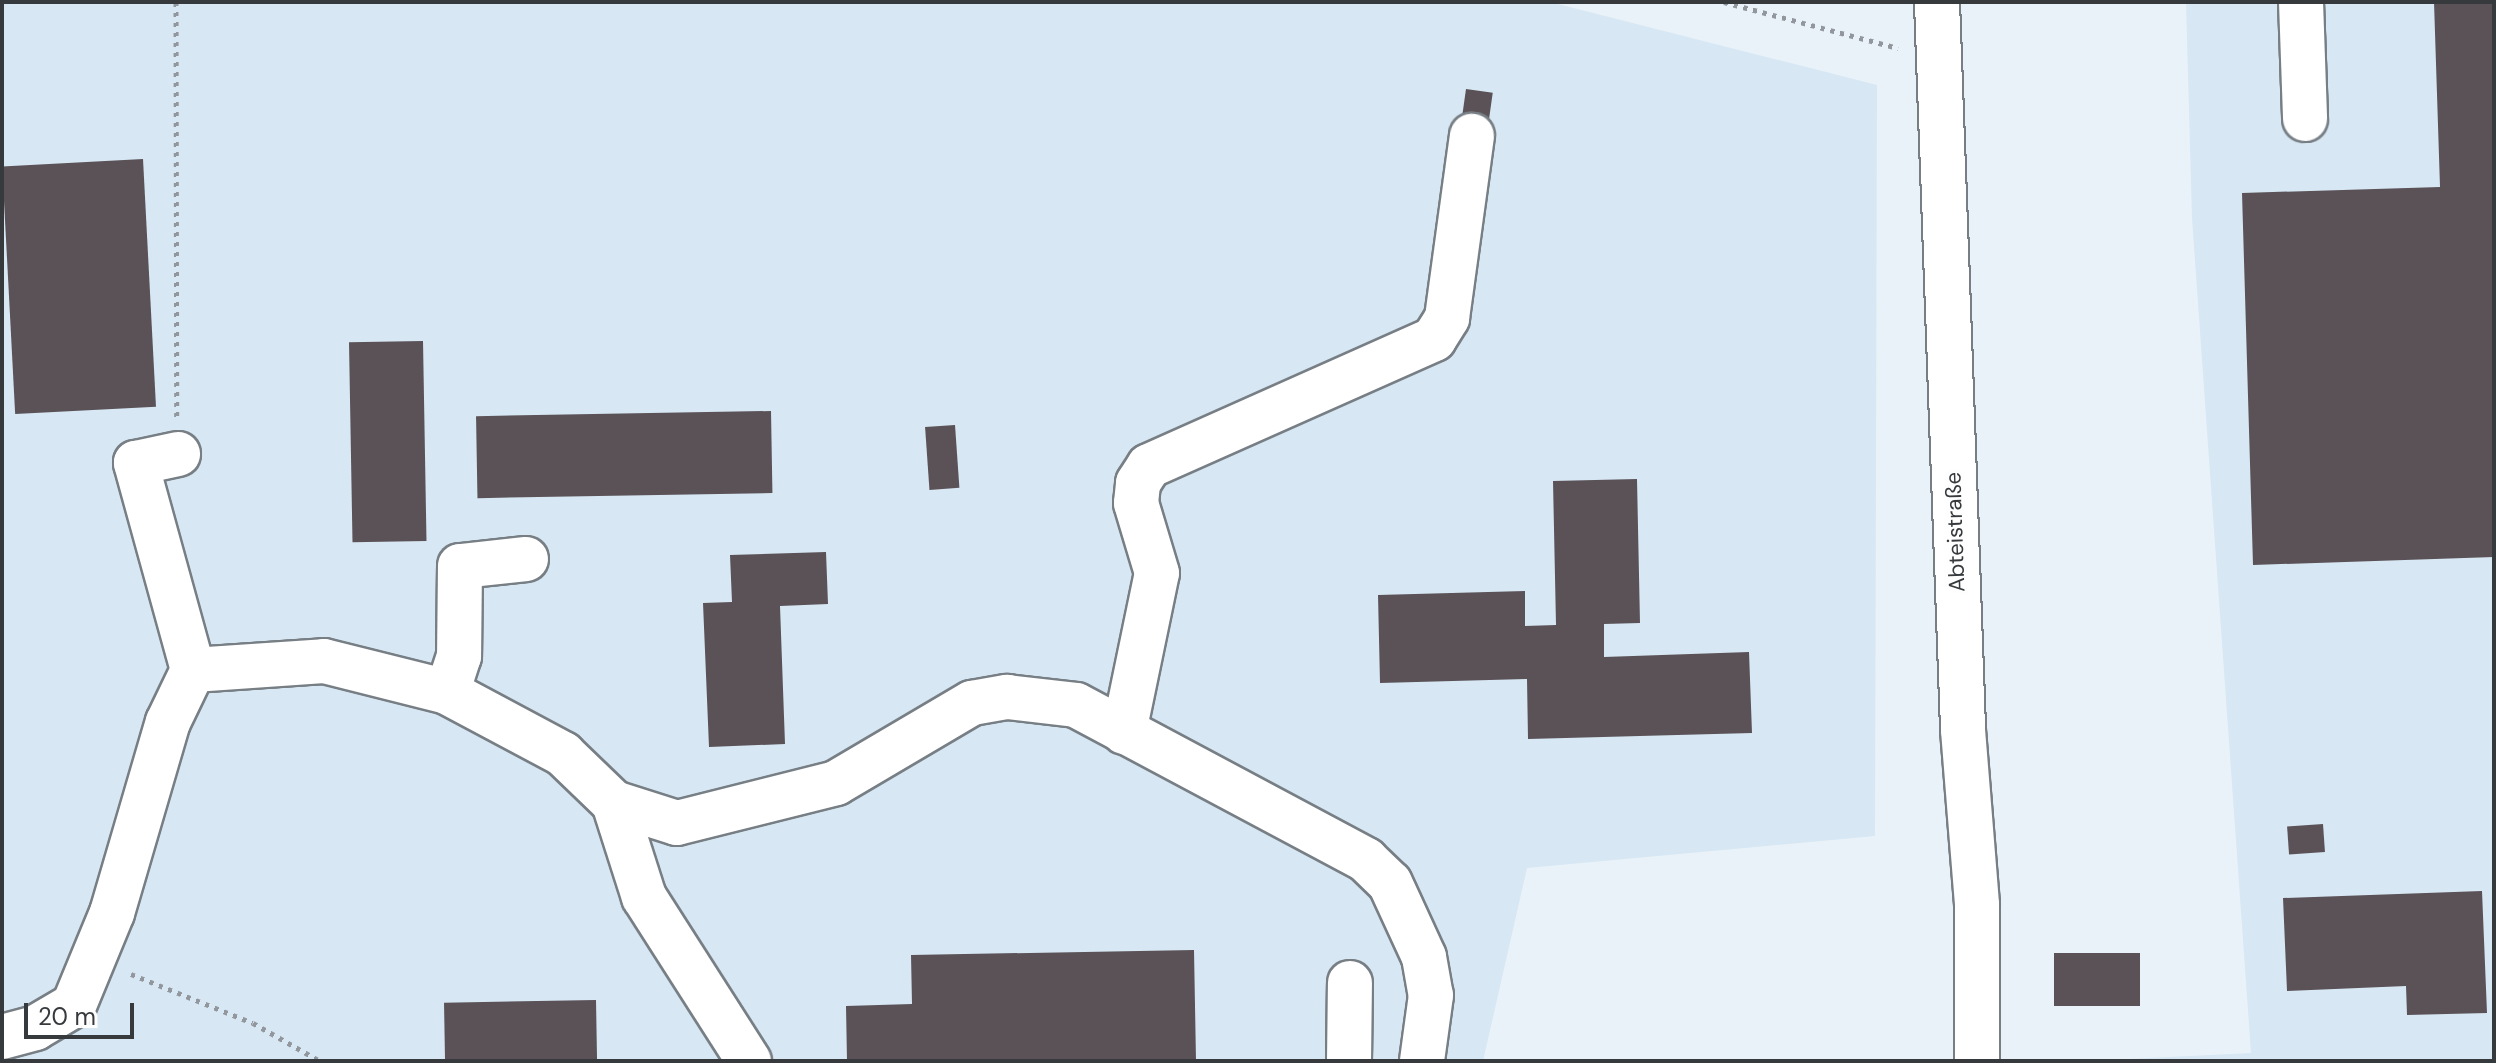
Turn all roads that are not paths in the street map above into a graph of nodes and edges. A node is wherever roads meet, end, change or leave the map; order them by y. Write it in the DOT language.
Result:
graph roads {
  1 [pos="1937,2"];
  2 [pos="2301,2"];
  3 [pos="2305,119"];
  4 [pos="1472,136"];
  5 [pos="178,454"];
  6 [pos="526,559"];
  7 [pos="193,670"];
  8 [pos="447,692"];
  9 [pos="1124,732"];
  10 [pos="614,803"];
  11 [pos="1350,983"];
  12 [pos="2,1037"];
  13 [pos="749,1061"];
  14 [pos="1349,1061"];
  15 [pos="1422,1061"];
  16 [pos="1977,1061"];
  1 -- 16 [label="street, Abteistraße"];
  2 -- 3 [label="street"];
  4 -- 9 [label="street"];
  5 -- 7 [label="street"];
  6 -- 8 [label="street"];
  7 -- 8 [label="street"];
  7 -- 12 [label="street"];
  8 -- 10 [label="street"];
  9 -- 10 [label="street"];
  9 -- 15 [label="street"];
  10 -- 13 [label="street"];
  11 -- 14 [label="street"];
}
